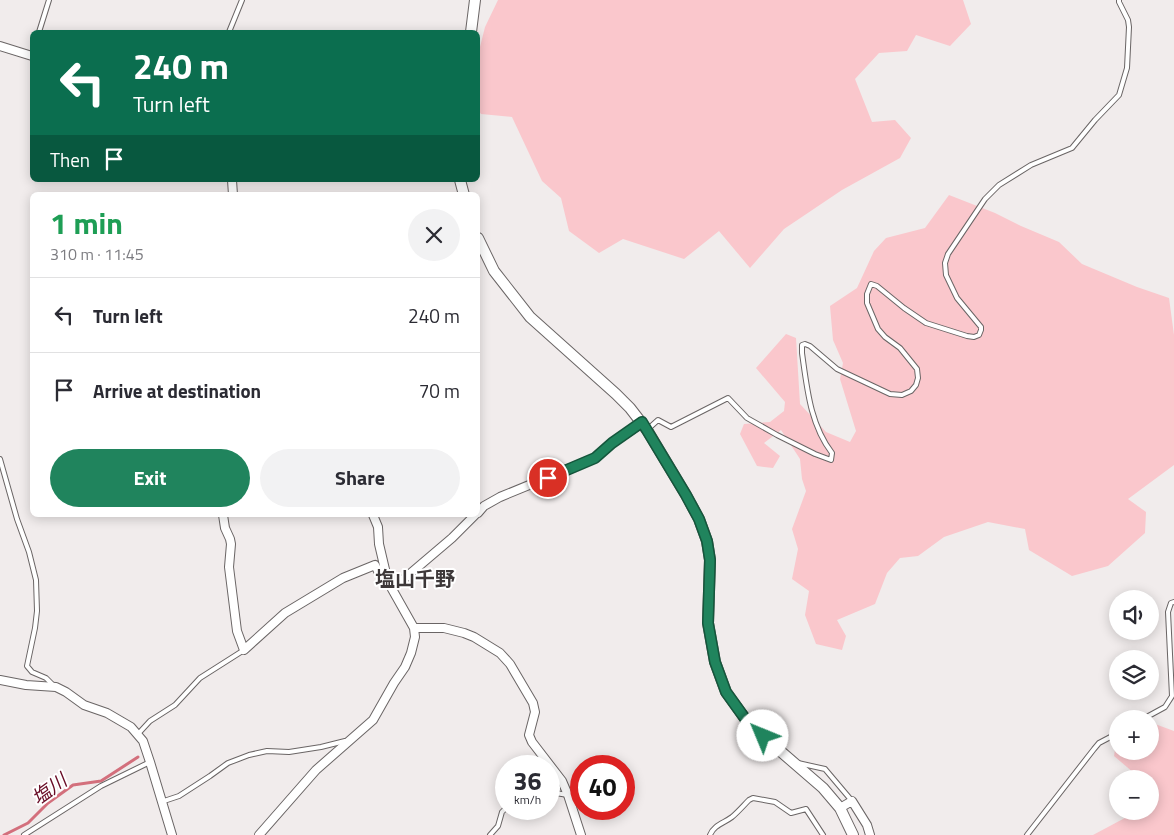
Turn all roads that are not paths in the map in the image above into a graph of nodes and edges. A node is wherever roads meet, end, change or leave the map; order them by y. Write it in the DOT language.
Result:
graph roads {
  1 [pos="49,0"];
  2 [pos="242,0"];
  3 [pos="475,0"];
  4 [pos="1119,0"];
  5 [pos="40,30"];
  6 [pos="230,30"];
  7 [pos="470,30"];
  8 [pos="0,46"];
  9 [pos="30,54"];
  10 [pos="480,242"];
  11 [pos="644,426"];
  12 [pos="0,459"];
  13 [pos="480,510"];
  14 [pos="223,517"];
  15 [pos="374,517"];
  16 [pos="473,517"];
  17 [pos="387,578"];
  18 [pos="392,589"];
  19 [pos="1174,602"];
  20 [pos="414,628"];
  21 [pos="244,650"];
  22 [pos="0,680"];
  23 [pos="56,687"];
  24 [pos="1159,711"];
  25 [pos="138,734"];
  26 [pos="1109,738"];
  27 [pos="349,740"];
  28 [pos="150,762"];
  29 [pos="794,762"];
  30 [pos="560,794"];
  31 [pos="568,795"];
  32 [pos="852,801"];
  33 [pos="161,802"];
  34 [pos="840,808"];
  35 [pos="500,820"];
  36 [pos="24,835"];
  37 [pos="172,835"];
  38 [pos="259,835"];
  39 [pos="490,835"];
  40 [pos="581,835"];
  41 [pos="710,835"];
  42 [pos="823,835"];
  43 [pos="853,835"];
  44 [pos="870,835"];
  45 [pos="1027,835"];
  1 -- 5 [label="lane"];
  2 -- 6 [label="lane"];
  3 -- 7 [label="street"];
  4 -- 11 [label="lane"];
  8 -- 9 [label="street"];
  10 -- 11 [label="street"];
  11 -- 13 [label="street"];
  11 -- 29 [label="street"];
  12 -- 23 [label="lane"];
  14 -- 21 [label="street"];
  15 -- 17 [label="street"];
  16 -- 18 [label="street"];
  17 -- 18 [label="street"];
  17 -- 21 [label="street"];
  18 -- 20 [label="street"];
  19 -- 24 [label="lane"];
  20 -- 27 [label="street"];
  20 -- 31 [label="street"];
  21 -- 25 [label="lane"];
  22 -- 23 [label="street"];
  23 -- 25 [label="street"];
  25 -- 28 [label="street"];
  26 -- 45 [label="lane"];
  27 -- 33 [label="lane"];
  27 -- 38 [label="street"];
  28 -- 33 [label="street"];
  28 -- 36 [label="lane"];
  29 -- 32 [label="lane"];
  29 -- 34 [label="street"];
  30 -- 31 [label="lane"];
  31 -- 40 [label="street"];
  32 -- 34 [label="street"];
  32 -- 44 [label="street"];
  33 -- 37 [label="street"];
  34 -- 43 [label="street"];
  35 -- 39 [label="lane"];
  41 -- 42 [label="lane"];
}
